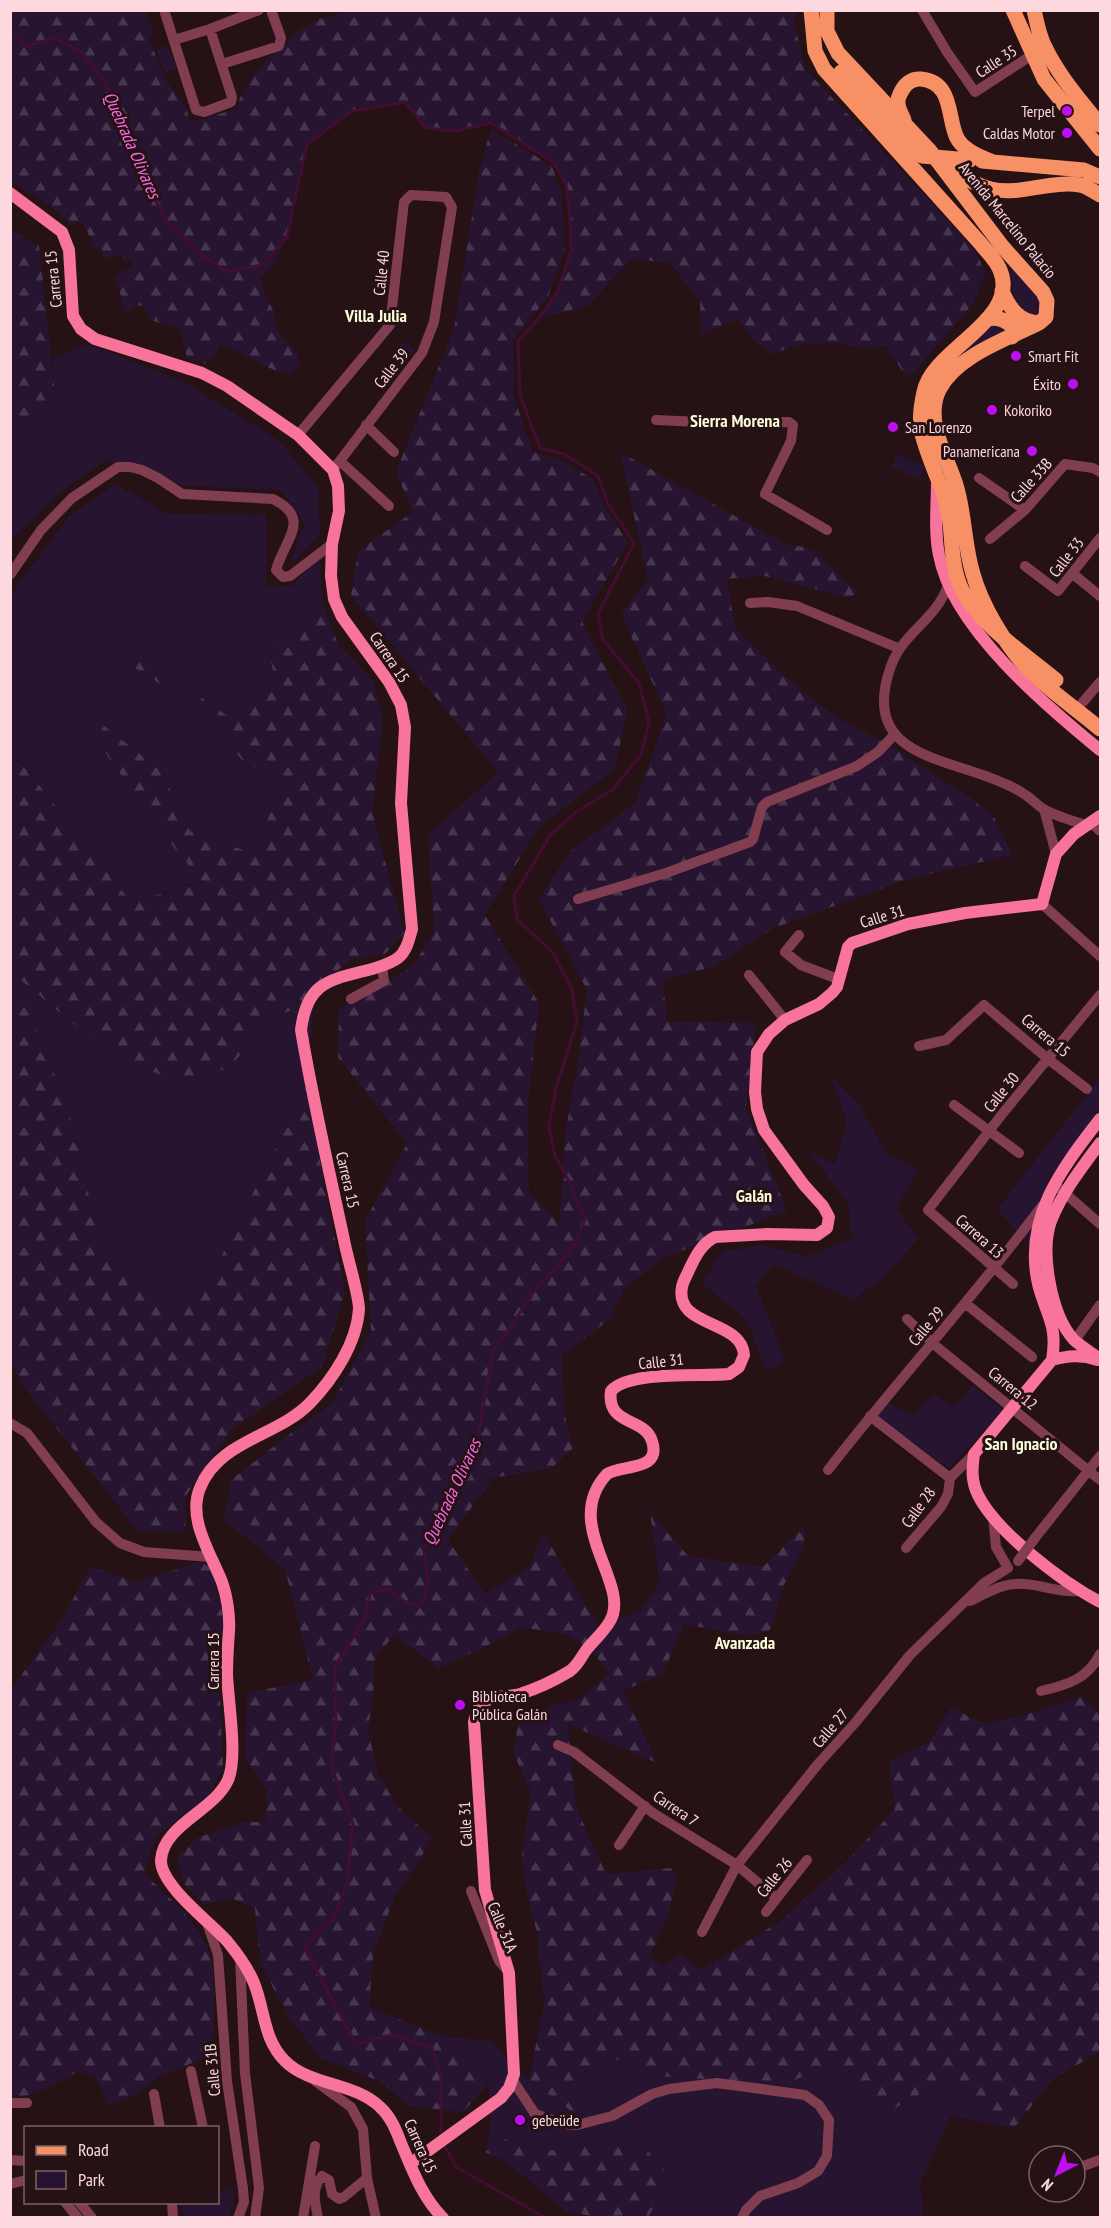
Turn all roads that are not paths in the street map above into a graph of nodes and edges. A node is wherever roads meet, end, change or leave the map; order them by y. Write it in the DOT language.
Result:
graph roads {
  1 [pos="164,10"];
  2 [pos="259,10"];
  3 [pos="271,10"];
  4 [pos="827,10"];
  5 [pos="922,10"];
  6 [pos="1013,10"];
  7 [pos="1034,10"];
  8 [pos="811,13"];
  9 [pos="210,29"];
  10 [pos="174,40"];
  11 [pos="1032,55"];
  12 [pos="222,64"];
  13 [pos="1101,125"];
  14 [pos="908,128"];
  15 [pos="1101,149"];
  16 [pos="930,151"];
  17 [pos="991,161"];
  18 [pos="1101,177"];
  19 [pos="10,192"];
  20 [pos="1101,195"];
  21 [pos="449,200"];
  22 [pos="1002,291"];
  23 [pos="987,319"];
  24 [pos="1039,323"];
  25 [pos="1012,337"];
  26 [pos="656,420"];
  27 [pos="366,425"];
  28 [pos="298,435"];
  29 [pos="394,452"];
  30 [pos="337,466"];
  31 [pos="1101,472"];
  32 [pos="937,478"];
  33 [pos="979,478"];
  34 [pos="389,506"];
  35 [pos="1025,510"];
  36 [pos="828,530"];
  37 [pos="1101,538"];
  38 [pos="990,539"];
  39 [pos="333,544"];
  40 [pos="1025,566"];
  41 [pos="1073,574"];
  42 [pos="10,575"];
  43 [pos="948,585"];
  44 [pos="1101,596"];
  45 [pos="750,603"];
  46 [pos="898,648"];
  47 [pos="1101,681"];
  48 [pos="1083,702"];
  49 [pos="1101,716"];
  50 [pos="1101,729"];
  51 [pos="895,734"];
  52 [pos="1101,750"];
  53 [pos="1044,809"];
  54 [pos="1095,824"];
  55 [pos="1056,854"];
  56 [pos="578,899"];
  57 [pos="1042,904"];
  58 [pos="799,935"];
  59 [pos="1101,956"];
  60 [pos="382,966"];
  61 [pos="749,975"];
  62 [pos="838,979"];
  63 [pos="1101,995"];
  64 [pos="351,999"];
  65 [pos="785,1020"];
  66 [pos="919,1046"];
  67 [pos="1048,1059"];
  68 [pos="1087,1089"];
  69 [pos="954,1105"];
  70 [pos="1101,1119"];
  71 [pos="989,1132"];
  72 [pos="1101,1143"];
  73 [pos="1019,1153"];
  74 [pos="1054,1184"];
  75 [pos="1065,1194"];
  76 [pos="1046,1202"];
  77 [pos="928,1210"];
  78 [pos="1101,1224"];
  79 [pos="995,1269"];
  80 [pos="1013,1284"];
  81 [pos="965,1303"];
  82 [pos="1101,1305"];
  83 [pos="907,1319"];
  84 [pos="1075,1340"];
  85 [pos="931,1342"];
  86 [pos="1032,1357"];
  87 [pos="1052,1360"];
  88 [pos="1101,1360"];
  89 [pos="1012,1406"];
  90 [pos="870,1416"];
  91 [pos="10,1423"];
  92 [pos="974,1454"];
  93 [pos="1101,1456"];
  94 [pos="828,1470"];
  95 [pos="1089,1470"];
  96 [pos="950,1478"];
  97 [pos="1101,1480"];
  98 [pos="993,1517"];
  99 [pos="906,1548"];
  100 [pos="211,1557"];
  101 [pos="1018,1561"];
  102 [pos="1079,1591"];
  103 [pos="1101,1602"];
  104 [pos="964,1604"];
  105 [pos="1101,1654"];
  106 [pos="1041,1691"];
  107 [pos="558,1745"];
  108 [pos="645,1806"];
  109 [pos="619,1845"];
  110 [pos="807,1860"];
  111 [pos="737,1866"];
  112 [pos="471,1891"];
  113 [pos="776,1898"];
  114 [pos="765,1912"];
  115 [pos="206,1920"];
  116 [pos="702,1932"];
  117 [pos="240,1958"];
  118 [pos="509,1973"];
  119 [pos="191,2071"];
  120 [pos="308,2075"];
  121 [pos="512,2079"];
  122 [pos="154,2094"];
  123 [pos="10,2103"];
  124 [pos="27,2103"];
  125 [pos="160,2126"];
  126 [pos="203,2126"];
  127 [pos="315,2146"];
  128 [pos="414,2161"];
  129 [pos="367,2178"];
  130 [pos="67,2204"];
  131 [pos="81,2204"];
  132 [pos="240,2214"];
  133 [pos="78,2217"];
  134 [pos="92,2217"];
  135 [pos="257,2217"];
  136 [pos="303,2217"];
  137 [pos="318,2217"];
  138 [pos="376,2217"];
  139 [pos="443,2217"];
  140 [pos="742,2217"];
  1 -- 10 [label="street"];
  2 -- 9 [label="street"];
  3 -- 12 [label="street"];
  4 -- 14 [label="main road, Avenida Marcelino Palacio"];
  5 -- 11 [label="street, Calle 35"];
  6 -- 11 [label="main road"];
  7 -- 13 [label="main road"];
  8 -- 17 [label="main road, bridge"];
  8 -- 22 [label="main road"];
  9 -- 10 [label="street"];
  9 -- 12 [label="street"];
  10 -- 12 [label="street"];
  11 -- 15 [label="main road"];
  14 -- 16 [label="main road, Avenida Marcelino Palacio"];
  14 -- 17 [label="main road"];
  16 -- 20 [label="main road"];
  16 -- 24 [label="main road, Avenida Marcelino Palacio"];
  17 -- 18 [label="main road"];
  19 -- 28 [label="main road, Carrera 15"];
  21 -- 27 [label="street, Calle 39"];
  21 -- 28 [label="street, Calle 40"];
  22 -- 23 [label="main road"];
  22 -- 24 [label="main road"];
  23 -- 25 [label="main road"];
  23 -- 32 [label="main road"];
  24 -- 25 [label="main road"];
  25 -- 50 [label="main road"];
  26 -- 36 [label="street"];
  27 -- 29 [label="street"];
  27 -- 30 [label="street, Calle 39"];
  28 -- 30 [label="main road, Carrera 15"];
  30 -- 34 [label="street"];
  30 -- 39 [label="main road, Carrera 15"];
  31 -- 35 [label="street, Calle 33B"];
  32 -- 43 [label="main road"];
  32 -- 48 [label="main road, bridge"];
  33 -- 35 [label="street"];
  35 -- 38 [label="street, Calle 33B"];
  37 -- 41 [label="street, Calle 33"];
  39 -- 42 [label="street"];
  39 -- 60 [label="main road, Carrera 15"];
  40 -- 41 [label="street, Calle 33"];
  41 -- 44 [label="street"];
  43 -- 46 [label="street"];
  43 -- 52 [label="main road"];
  45 -- 46 [label="street"];
  46 -- 51 [label="street"];
  47 -- 48 [label="street"];
  48 -- 49 [label="main road"];
  51 -- 53 [label="street"];
  51 -- 56 [label="street"];
  53 -- 54 [label="street"];
  53 -- 55 [label="street"];
  54 -- 55 [label="main road"];
  55 -- 57 [label="main road"];
  57 -- 59 [label="street"];
  57 -- 62 [label="main road, Calle 31"];
  58 -- 62 [label="street"];
  60 -- 64 [label="street"];
  60 -- 100 [label="main road, Carrera 15"];
  61 -- 65 [label="street"];
  62 -- 65 [label="main road, Calle 31"];
  63 -- 67 [label="street, Calle 30"];
  65 -- 118 [label="main road, Calle 31"];
  66 -- 67 [label="street, Carrera 15"];
  67 -- 68 [label="street, Carrera 15"];
  67 -- 71 [label="street, Calle 30"];
  69 -- 71 [label="street"];
  70 -- 74 [label="main road"];
  71 -- 73 [label="street"];
  71 -- 77 [label="street, Calle 30"];
  72 -- 75 [label="main road"];
  74 -- 75 [label="street"];
  74 -- 76 [label="main road"];
  75 -- 78 [label="street"];
  75 -- 84 [label="main road"];
  76 -- 79 [label="street, Calle 29"];
  76 -- 87 [label="main road"];
  77 -- 79 [label="street, Carrera 13"];
  79 -- 80 [label="street, Carrera 13"];
  79 -- 81 [label="street, Calle 29"];
  81 -- 85 [label="street, Calle 29"];
  81 -- 86 [label="street"];
  82 -- 84 [label="street"];
  83 -- 85 [label="street, Carrera 12"];
  84 -- 88 [label="main road"];
  85 -- 89 [label="street, Carrera 12"];
  85 -- 90 [label="street, Calle 29"];
  87 -- 88 [label="main road"];
  87 -- 89 [label="main road"];
  89 -- 92 [label="main road"];
  89 -- 95 [label="street, Carrera 12"];
  90 -- 94 [label="street, Calle 29"];
  90 -- 96 [label="street"];
  91 -- 100 [label="street"];
  92 -- 96 [label="street, Calle 28"];
  92 -- 98 [label="main road"];
  93 -- 95 [label="street"];
  95 -- 97 [label="street, Carrera 12"];
  95 -- 101 [label="street, bridge"];
  96 -- 99 [label="street, Calle 28"];
  98 -- 102 [label="main road"];
  98 -- 104 [label="street, Calle 27"];
  100 -- 115 [label="main road, Carrera 15"];
  102 -- 103 [label="main road"];
  102 -- 104 [label="street"];
  104 -- 111 [label="street, Calle 27"];
  105 -- 106 [label="street"];
  107 -- 108 [label="street, Carrera 7"];
  108 -- 109 [label="street"];
  108 -- 111 [label="street, Carrera 7"];
  110 -- 113 [label="street, Calle 26"];
  111 -- 113 [label="street, Carrera 7"];
  111 -- 116 [label="street, Calle 27"];
  112 -- 118 [label="street, Calle 31A"];
  113 -- 114 [label="street, Calle 26"];
  115 -- 117 [label="main road, Carrera 15"];
  115 -- 132 [label="street, Calle 31B"];
  117 -- 120 [label="main road, Carrera 15"];
  117 -- 135 [label="street, Calle 31B"];
  118 -- 121 [label="main road, Calle 31"];
  119 -- 126 [label="street"];
  120 -- 128 [label="main road, Carrera 15"];
  120 -- 129 [label="street"];
  121 -- 128 [label="main road, Calle 31"];
  121 -- 140 [label="street"];
  122 -- 125 [label="street"];
  123 -- 124 [label="street"];
  127 -- 136 [label="street"];
  128 -- 139 [label="main road, Carrera 15"];
  129 -- 137 [label="street"];
  129 -- 138 [label="street"];
  130 -- 133 [label="street"];
  131 -- 134 [label="street"];
  132 -- 135 [label="street"];
}
